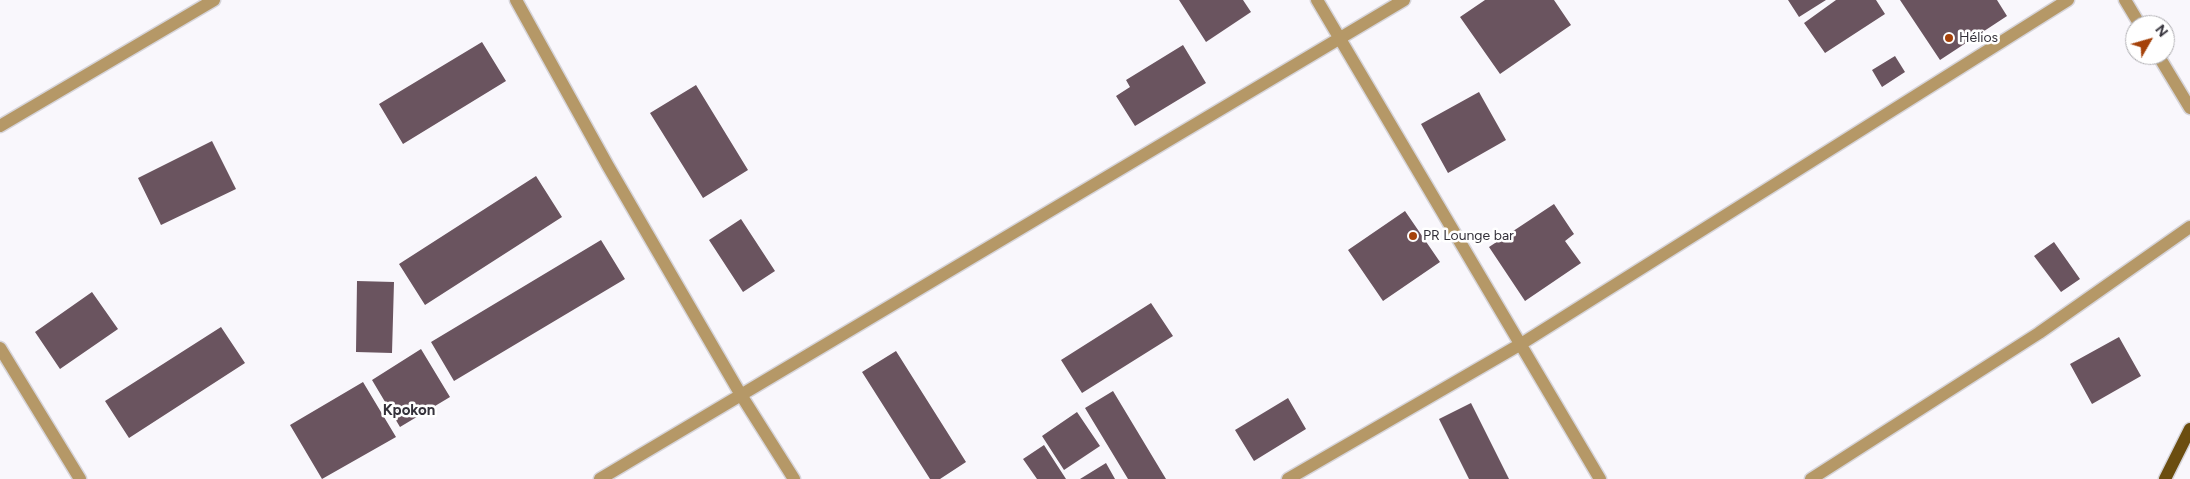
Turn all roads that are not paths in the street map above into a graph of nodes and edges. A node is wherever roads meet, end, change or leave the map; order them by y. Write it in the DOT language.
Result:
graph roads {
  1 [pos="214,0"];
  2 [pos="516,0"];
  3 [pos="1317,0"];
  4 [pos="1404,0"];
  5 [pos="2068,0"];
  6 [pos="2125,0"];
  7 [pos="2134,15"];
  8 [pos="1340,37"];
  9 [pos="2164,65"];
  10 [pos="2190,108"];
  11 [pos="0,126"];
  12 [pos="2190,228"];
  13 [pos="1521,344"];
  14 [pos="0,348"];
  15 [pos="741,395"];
  16 [pos="2190,429"];
  17 [pos="80,479"];
  18 [pos="600,479"];
  19 [pos="794,479"];
  20 [pos="1288,479"];
  21 [pos="1600,479"];
  22 [pos="1811,479"];
  23 [pos="2165,479"];
  1 -- 11 [label="street"];
  2 -- 15 [label="street"];
  3 -- 8 [label="street"];
  4 -- 8 [label="street"];
  5 -- 13 [label="street"];
  6 -- 7 [label="street"];
  8 -- 13 [label="street"];
  8 -- 15 [label="street"];
  9 -- 10 [label="street"];
  12 -- 22 [label="street"];
  13 -- 20 [label="street"];
  13 -- 21 [label="street"];
  14 -- 17 [label="street"];
  15 -- 18 [label="street"];
  15 -- 19 [label="street"];
  16 -- 23 [label="main road"];
}
